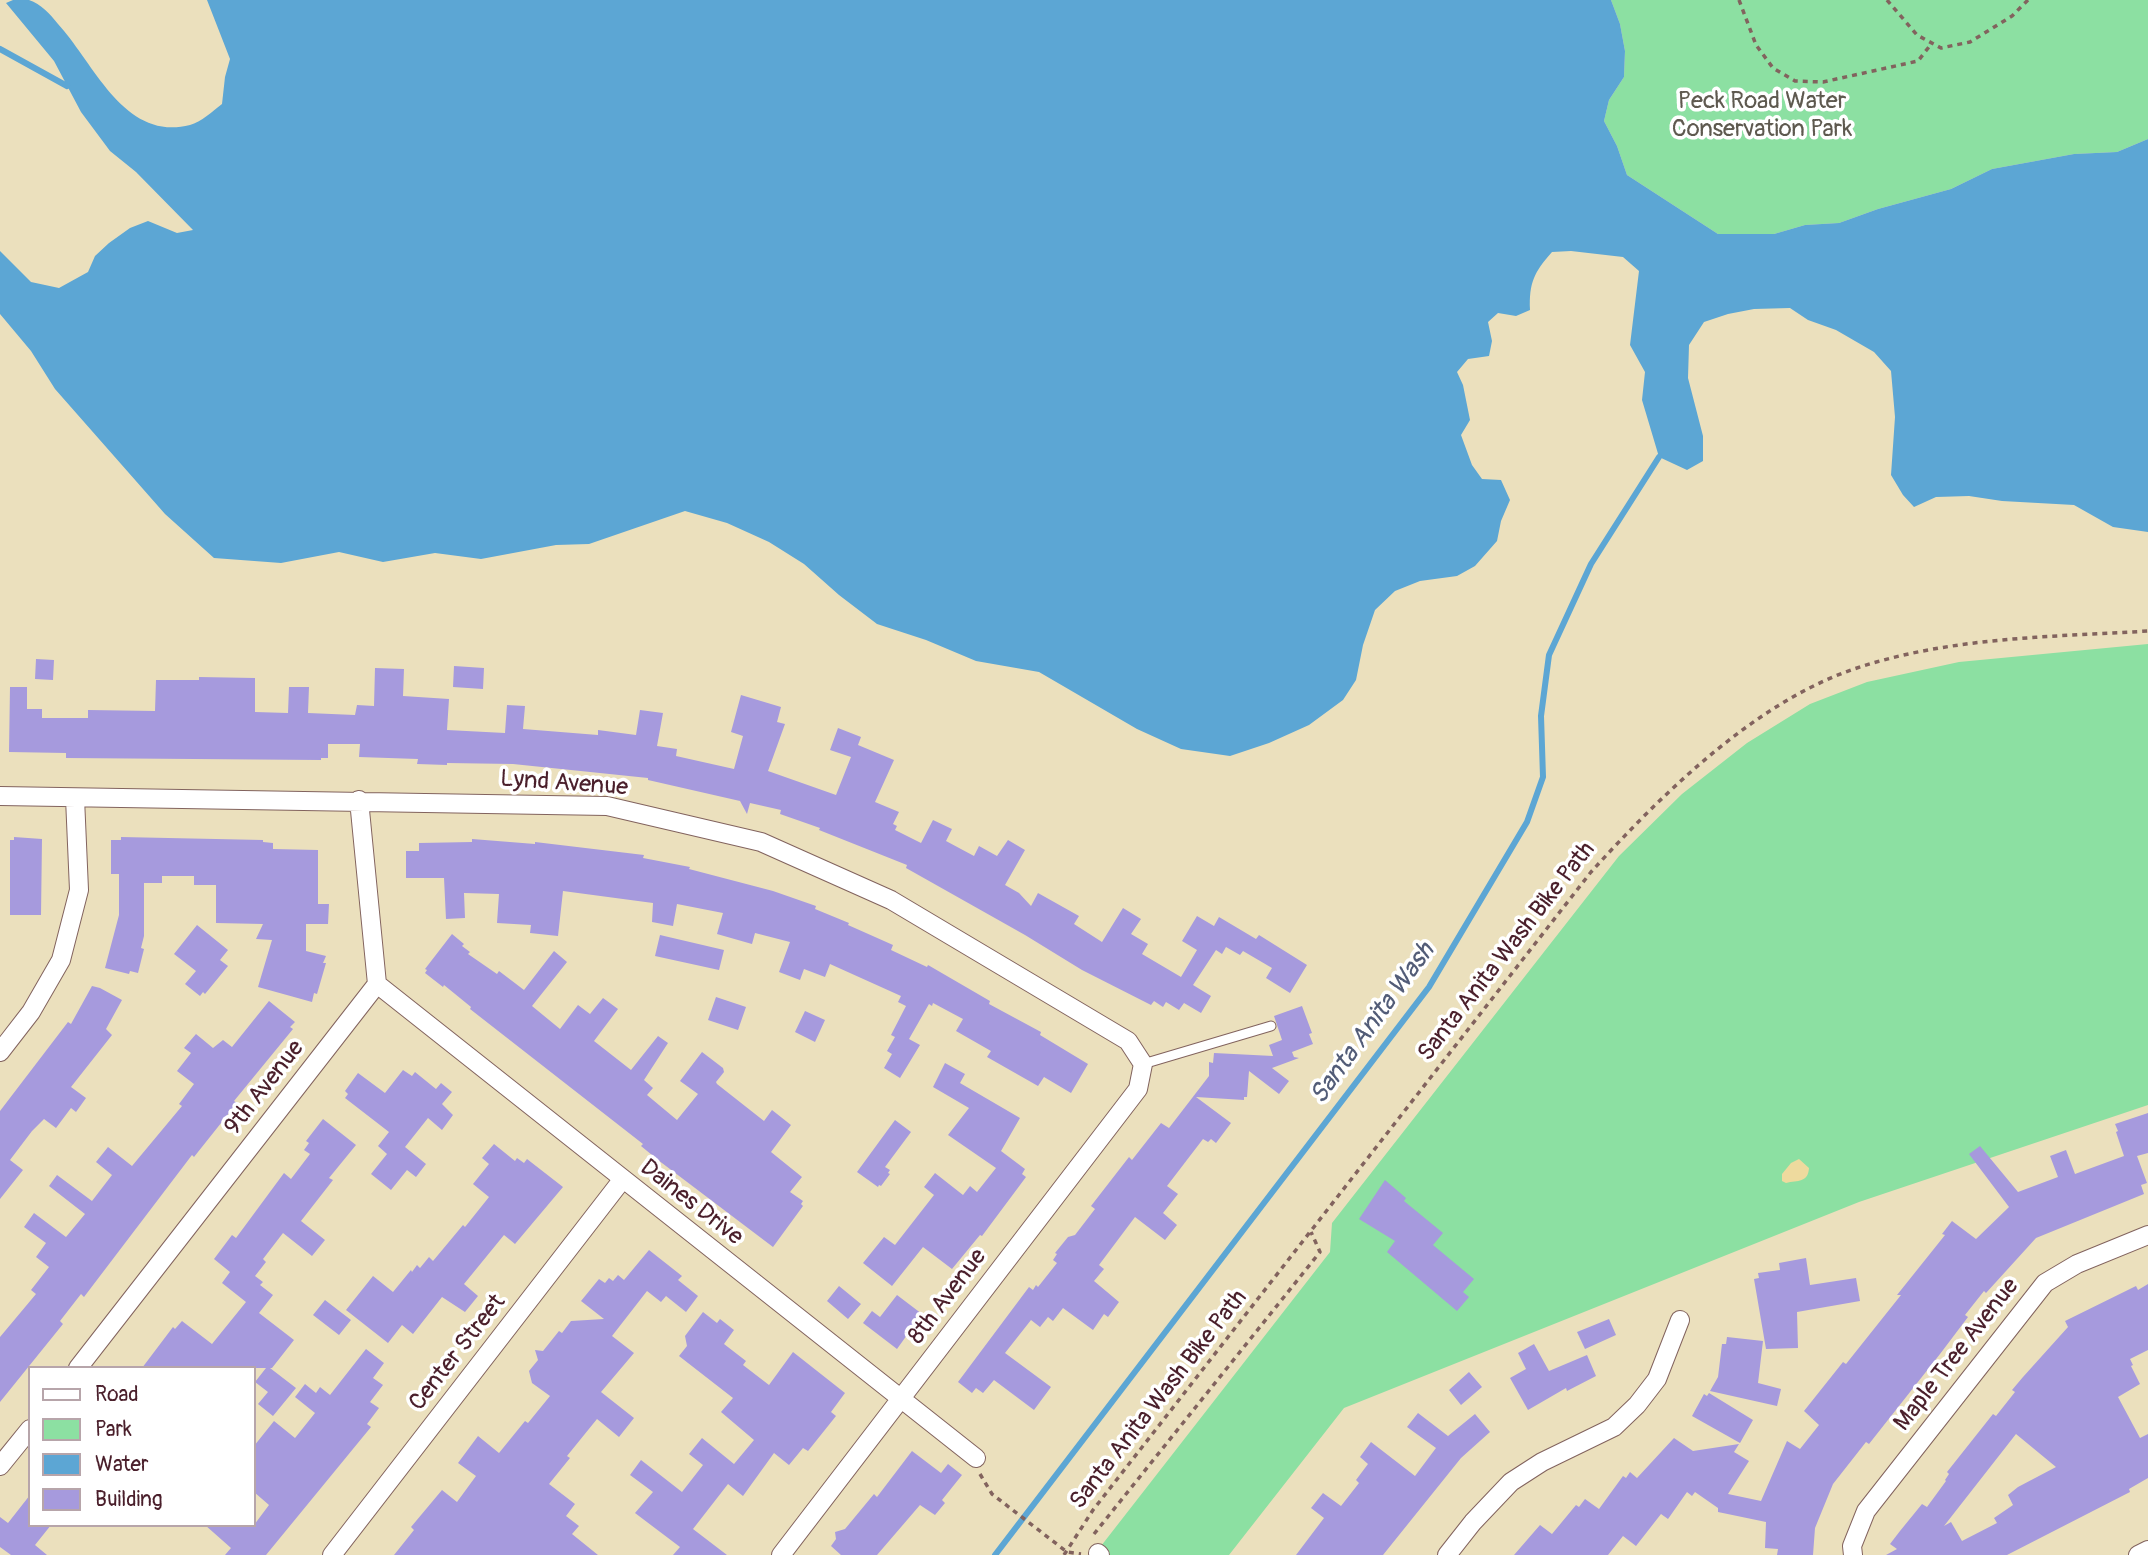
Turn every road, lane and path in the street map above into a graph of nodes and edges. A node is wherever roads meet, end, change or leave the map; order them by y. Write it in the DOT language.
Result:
graph roads {
  1 [pos="1739,0"];
  2 [pos="1887,0"];
  3 [pos="2028,0"];
  4 [pos="1932,43"];
  5 [pos="2148,631"];
  6 [pos="0,796"];
  7 [pos="75,798"];
  8 [pos="359,800"];
  9 [pos="377,984"];
  10 [pos="1271,1026"];
  11 [pos="0,1052"];
  12 [pos="1143,1064"];
  13 [pos="622,1180"];
  14 [pos="1311,1232"];
  15 [pos="2148,1235"];
  16 [pos="1680,1320"];
  17 [pos="80,1366"];
  18 [pos="900,1400"];
  19 [pos="28,1431"];
  20 [pos="976,1458"];
  21 [pos="0,1466"];
  22 [pos="992,1494"];
  23 [pos="1062,1548"];
  24 [pos="2148,1550"];
  25 [pos="332,1555"];
  26 [pos="781,1555"];
  27 [pos="1065,1555"];
  28 [pos="1077,1555"];
  29 [pos="1447,1555"];
  30 [pos="1853,1555"];
  31 [pos="2138,1555"];
  1 -- 4 [label="path"];
  2 -- 4 [label="path"];
  3 -- 4 [label="path"];
  5 -- 14 [label="path, Santa Anita Wash Bike Path"];
  6 -- 7 [label="street, Lynd Avenue"];
  7 -- 8 [label="street, Lynd Avenue"];
  7 -- 11 [label="street"];
  8 -- 9 [label="street"];
  8 -- 12 [label="street, Lynd Avenue"];
  9 -- 13 [label="street, Daines Drive"];
  9 -- 17 [label="street, 9th Avenue"];
  10 -- 12 [label="lane"];
  12 -- 18 [label="street, 8th Avenue"];
  13 -- 18 [label="street, Daines Drive"];
  13 -- 25 [label="street, Center Street"];
  14 -- 27 [label="path, Santa Anita Wash Bike Path"];
  14 -- 28 [label="path"];
  15 -- 30 [label="street, Maple Tree Avenue"];
  16 -- 29 [label="street"];
  18 -- 20 [label="street, Daines Drive"];
  18 -- 26 [label="street, 8th Avenue"];
  19 -- 21 [label="street"];
  22 -- 23 [label="path"];
  24 -- 31 [label="street"];
}
